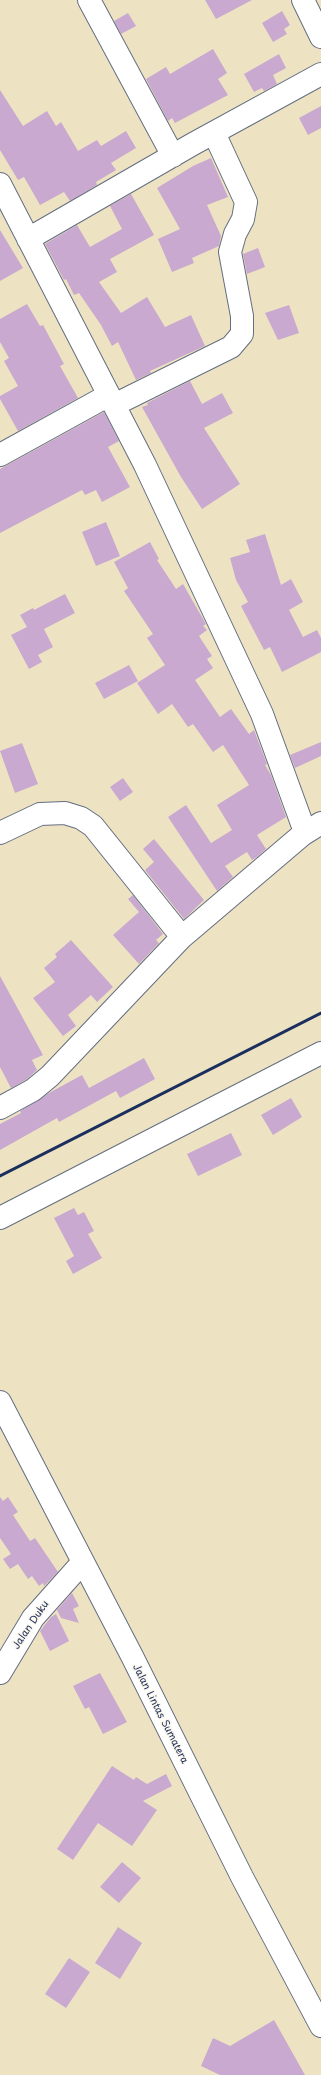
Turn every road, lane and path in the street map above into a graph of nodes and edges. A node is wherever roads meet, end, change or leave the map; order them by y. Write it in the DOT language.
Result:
graph roads {
  1 [pos="89,0"];
  2 [pos="303,0"];
  3 [pos="321,37"];
  4 [pos="321,74"];
  5 [pos="214,132"];
  6 [pos="173,156"];
  7 [pos="0,184"];
  8 [pos="28,239"];
  9 [pos="111,400"];
  10 [pos="0,454"];
  11 [pos="313,827"];
  12 [pos="0,833"];
  13 [pos="182,937"];
  14 [pos="321,1053"];
  15 [pos="0,1108"];
  16 [pos="0,1218"];
  17 [pos="0,1402"];
  18 [pos="82,1563"];
  19 [pos="0,1673"];
  20 [pos="321,2026"];
  1 -- 6 [label="main road"];
  2 -- 3 [label="main road"];
  4 -- 5 [label="main road"];
  5 -- 6 [label="main road"];
  5 -- 9 [label="main road"];
  6 -- 8 [label="main road"];
  7 -- 8 [label="main road"];
  8 -- 9 [label="main road"];
  9 -- 10 [label="main road"];
  9 -- 11 [label="main road"];
  11 -- 13 [label="main road"];
  12 -- 13 [label="main road"];
  13 -- 15 [label="main road"];
  14 -- 16 [label="main road"];
  17 -- 18 [label="main road, Jalan Lintas Sumatera"];
  18 -- 19 [label="main road, Jalan Duku"];
  18 -- 20 [label="main road, Jalan Lintas Sumatera"];
}
